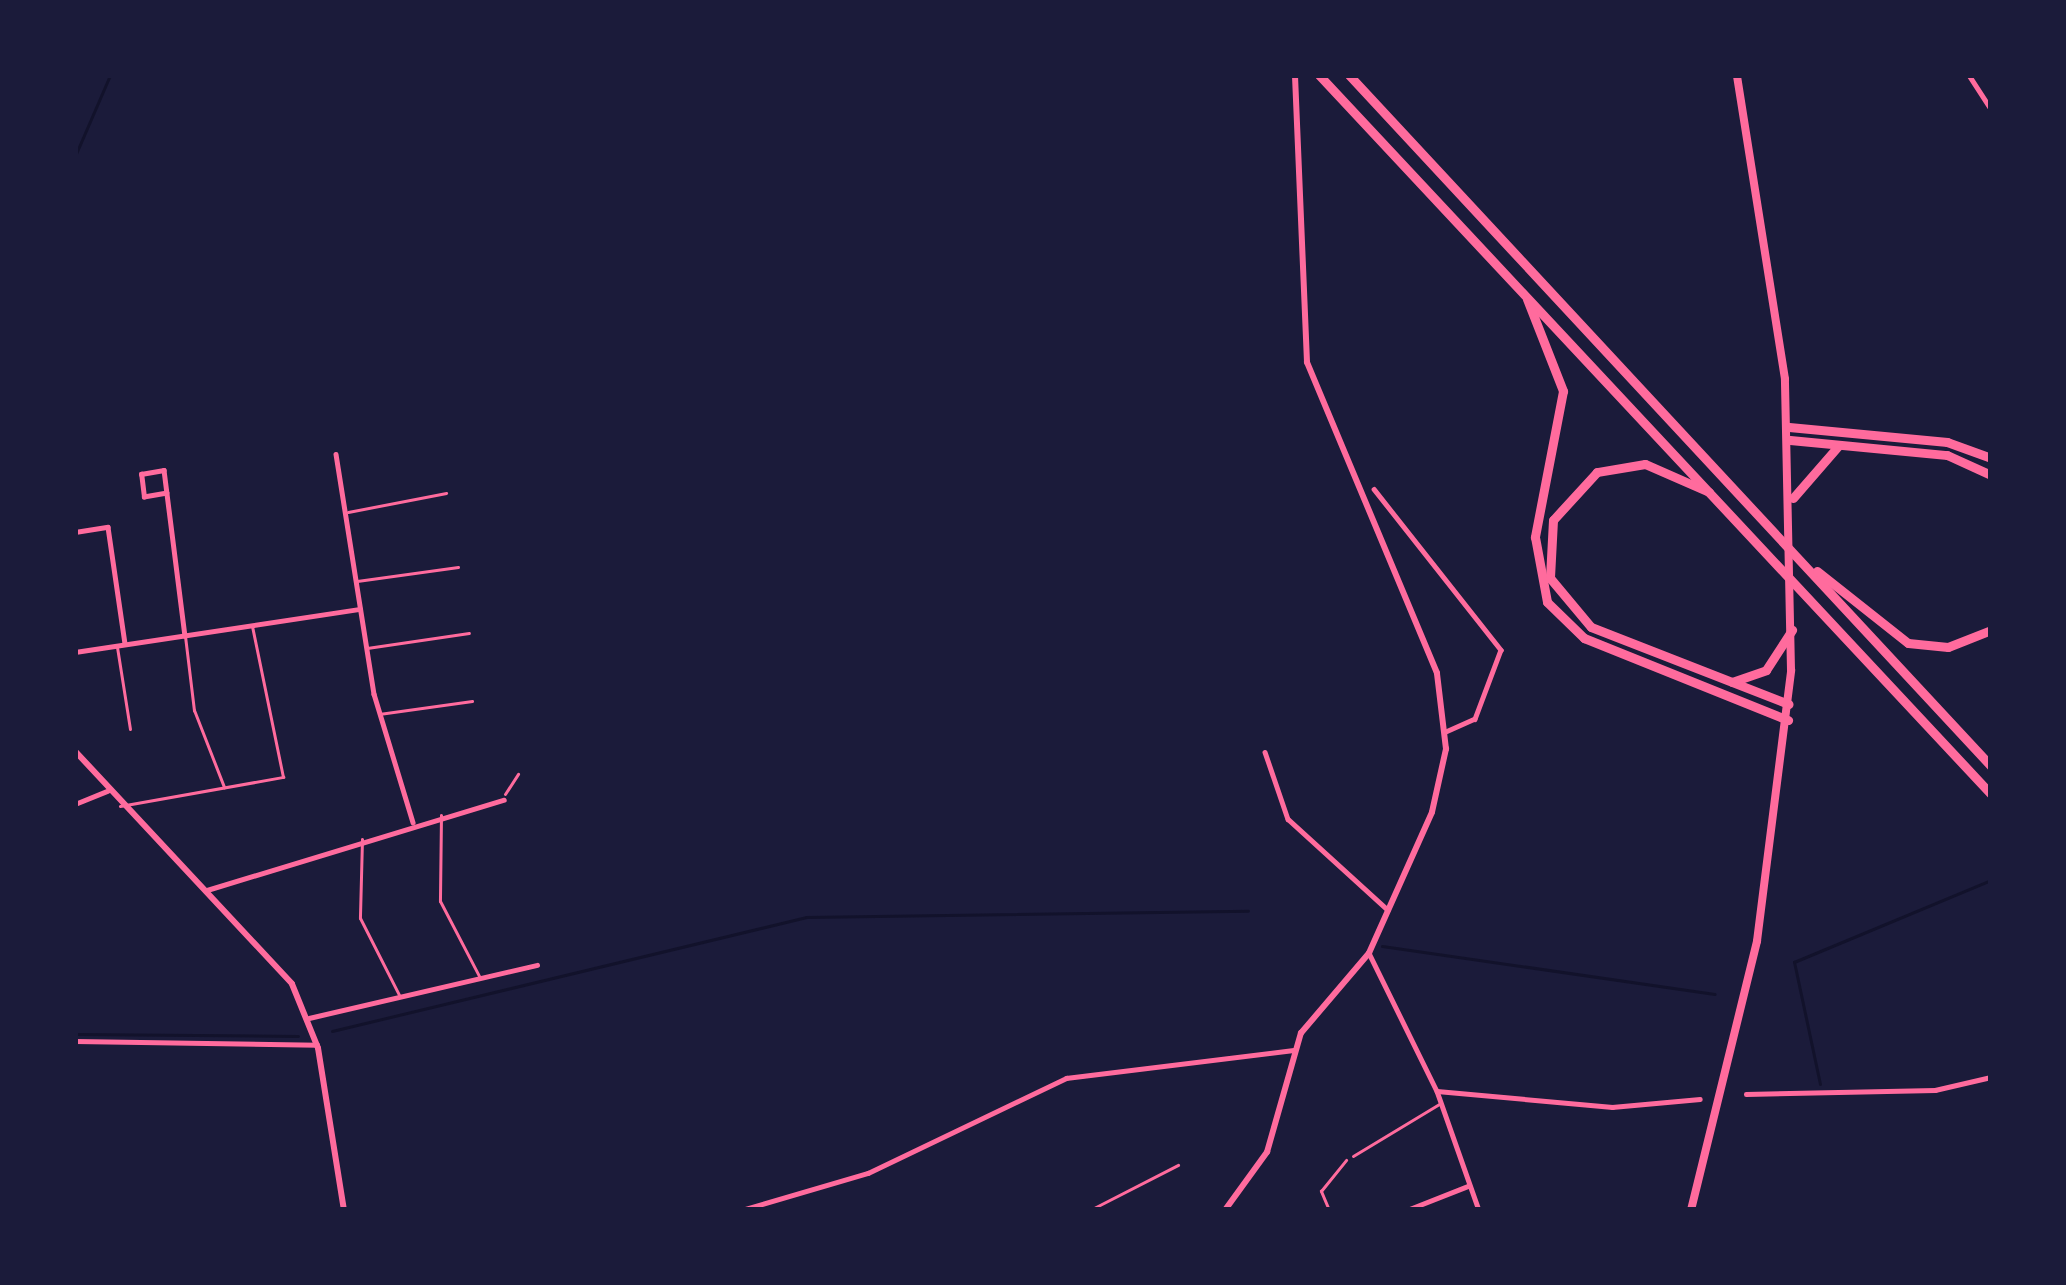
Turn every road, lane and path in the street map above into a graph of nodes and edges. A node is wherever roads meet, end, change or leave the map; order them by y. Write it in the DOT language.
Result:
graph roads {
  1 [pos="1295,75"];
  2 [pos="1319,75"];
  3 [pos="1349,75"];
  4 [pos="1737,75"];
  5 [pos="1969,75"];
  6 [pos="1991,109"];
  7 [pos="1522,289"];
  8 [pos="1789,427"];
  9 [pos="1790,440"];
  10 [pos="1840,445"];
  11 [pos="336,454"];
  12 [pos="1991,458"];
  13 [pos="1991,475"];
  14 [pos="1374,489"];
  15 [pos="446,493"];
  16 [pos="167,494"];
  17 [pos="1717,497"];
  18 [pos="1793,498"];
  19 [pos="345,512"];
  20 [pos="75,532"];
  21 [pos="1807,566"];
  22 [pos="458,567"];
  23 [pos="356,581"];
  24 [pos="360,609"];
  25 [pos="252,626"];
  26 [pos="1792,630"];
  27 [pos="1991,630"];
  28 [pos="469,633"];
  29 [pos="185,636"];
  30 [pos="121,645"];
  31 [pos="366,648"];
  32 [pos="75,652"];
  33 [pos="1728,682"];
  34 [pos="472,701"];
  35 [pos="1789,704"];
  36 [pos="378,714"];
  37 [pos="1788,719"];
  38 [pos="130,729"];
  39 [pos="1446,730"];
  40 [pos="75,752"];
  41 [pos="1265,752"];
  42 [pos="1991,766"];
  43 [pos="518,774"];
  44 [pos="225,789"];
  45 [pos="106,791"];
  46 [pos="1991,794"];
  47 [pos="504,800"];
  48 [pos="75,804"];
  49 [pos="120,806"];
  50 [pos="441,815"];
  51 [pos="413,822"];
  52 [pos="362,839"];
  53 [pos="207,890"];
  54 [pos="1388,910"];
  55 [pos="1369,953"];
  56 [pos="537,964"];
  57 [pos="480,978"];
  58 [pos="400,997"];
  59 [pos="309,1018"];
  60 [pos="75,1041"];
  61 [pos="317,1045"];
  62 [pos="1293,1050"];
  63 [pos="1991,1077"];
  64 [pos="1437,1090"];
  65 [pos="1746,1094"];
  66 [pos="1700,1099"];
  67 [pos="1443,1102"];
  68 [pos="1353,1156"];
  69 [pos="1178,1165"];
  70 [pos="1471,1186"];
  71 [pos="755,1208"];
  72 [pos="344,1210"];
  73 [pos="742,1210"];
  74 [pos="1090,1210"];
  75 [pos="1226,1210"];
  76 [pos="1329,1210"];
  77 [pos="1407,1210"];
  78 [pos="1479,1210"];
  79 [pos="1690,1210"];
  1 -- 39 [label="street"];
  2 -- 7 [label="highway"];
  3 -- 21 [label="highway"];
  4 -- 8 [label="main road"];
  5 -- 6 [label="street"];
  7 -- 17 [label="highway"];
  7 -- 37 [label="highway"];
  8 -- 9 [label="main road"];
  8 -- 12 [label="highway"];
  9 -- 10 [label="highway"];
  9 -- 18 [label="main road"];
  10 -- 13 [label="highway"];
  10 -- 18 [label="highway"];
  11 -- 19 [label="street"];
  14 -- 39 [label="street"];
  15 -- 19 [label="lane"];
  16 -- 16 [label="street"];
  16 -- 29 [label="street"];
  17 -- 33 [label="highway"];
  17 -- 46 [label="highway"];
  18 -- 26 [label="main road"];
  19 -- 23 [label="street"];
  20 -- 30 [label="street"];
  21 -- 27 [label="highway"];
  21 -- 42 [label="highway"];
  22 -- 23 [label="lane"];
  23 -- 24 [label="street"];
  24 -- 25 [label="street"];
  24 -- 31 [label="street"];
  25 -- 29 [label="street"];
  25 -- 44 [label="lane"];
  26 -- 33 [label="highway"];
  26 -- 35 [label="main road"];
  28 -- 31 [label="lane"];
  29 -- 30 [label="street"];
  29 -- 44 [label="lane"];
  30 -- 32 [label="street"];
  30 -- 38 [label="lane"];
  31 -- 36 [label="street"];
  33 -- 35 [label="highway"];
  34 -- 36 [label="lane"];
  35 -- 37 [label="main road"];
  36 -- 51 [label="street"];
  37 -- 79 [label="main road"];
  39 -- 54 [label="street"];
  40 -- 45 [label="street"];
  41 -- 54 [label="street"];
  43 -- 47 [label="path"];
  44 -- 49 [label="lane"];
  45 -- 48 [label="street"];
  45 -- 49 [label="street"];
  47 -- 50 [label="street"];
  49 -- 53 [label="street"];
  50 -- 51 [label="street"];
  50 -- 57 [label="lane"];
  51 -- 52 [label="street"];
  52 -- 53 [label="street"];
  52 -- 58 [label="lane"];
  53 -- 59 [label="street"];
  54 -- 55 [label="street"];
  55 -- 62 [label="street"];
  55 -- 64 [label="street"];
  56 -- 57 [label="street"];
  57 -- 58 [label="street"];
  58 -- 59 [label="street"];
  59 -- 61 [label="street"];
  60 -- 61 [label="street"];
  61 -- 72 [label="street"];
  62 -- 71 [label="street"];
  62 -- 75 [label="street"];
  63 -- 65 [label="street"];
  64 -- 66 [label="street"];
  64 -- 67 [label="street"];
  67 -- 68 [label="lane"];
  67 -- 70 [label="street"];
  68 -- 76 [label="path"];
  69 -- 74 [label="lane"];
  70 -- 77 [label="street"];
  70 -- 78 [label="street"];
  71 -- 73 [label="street"];
}
